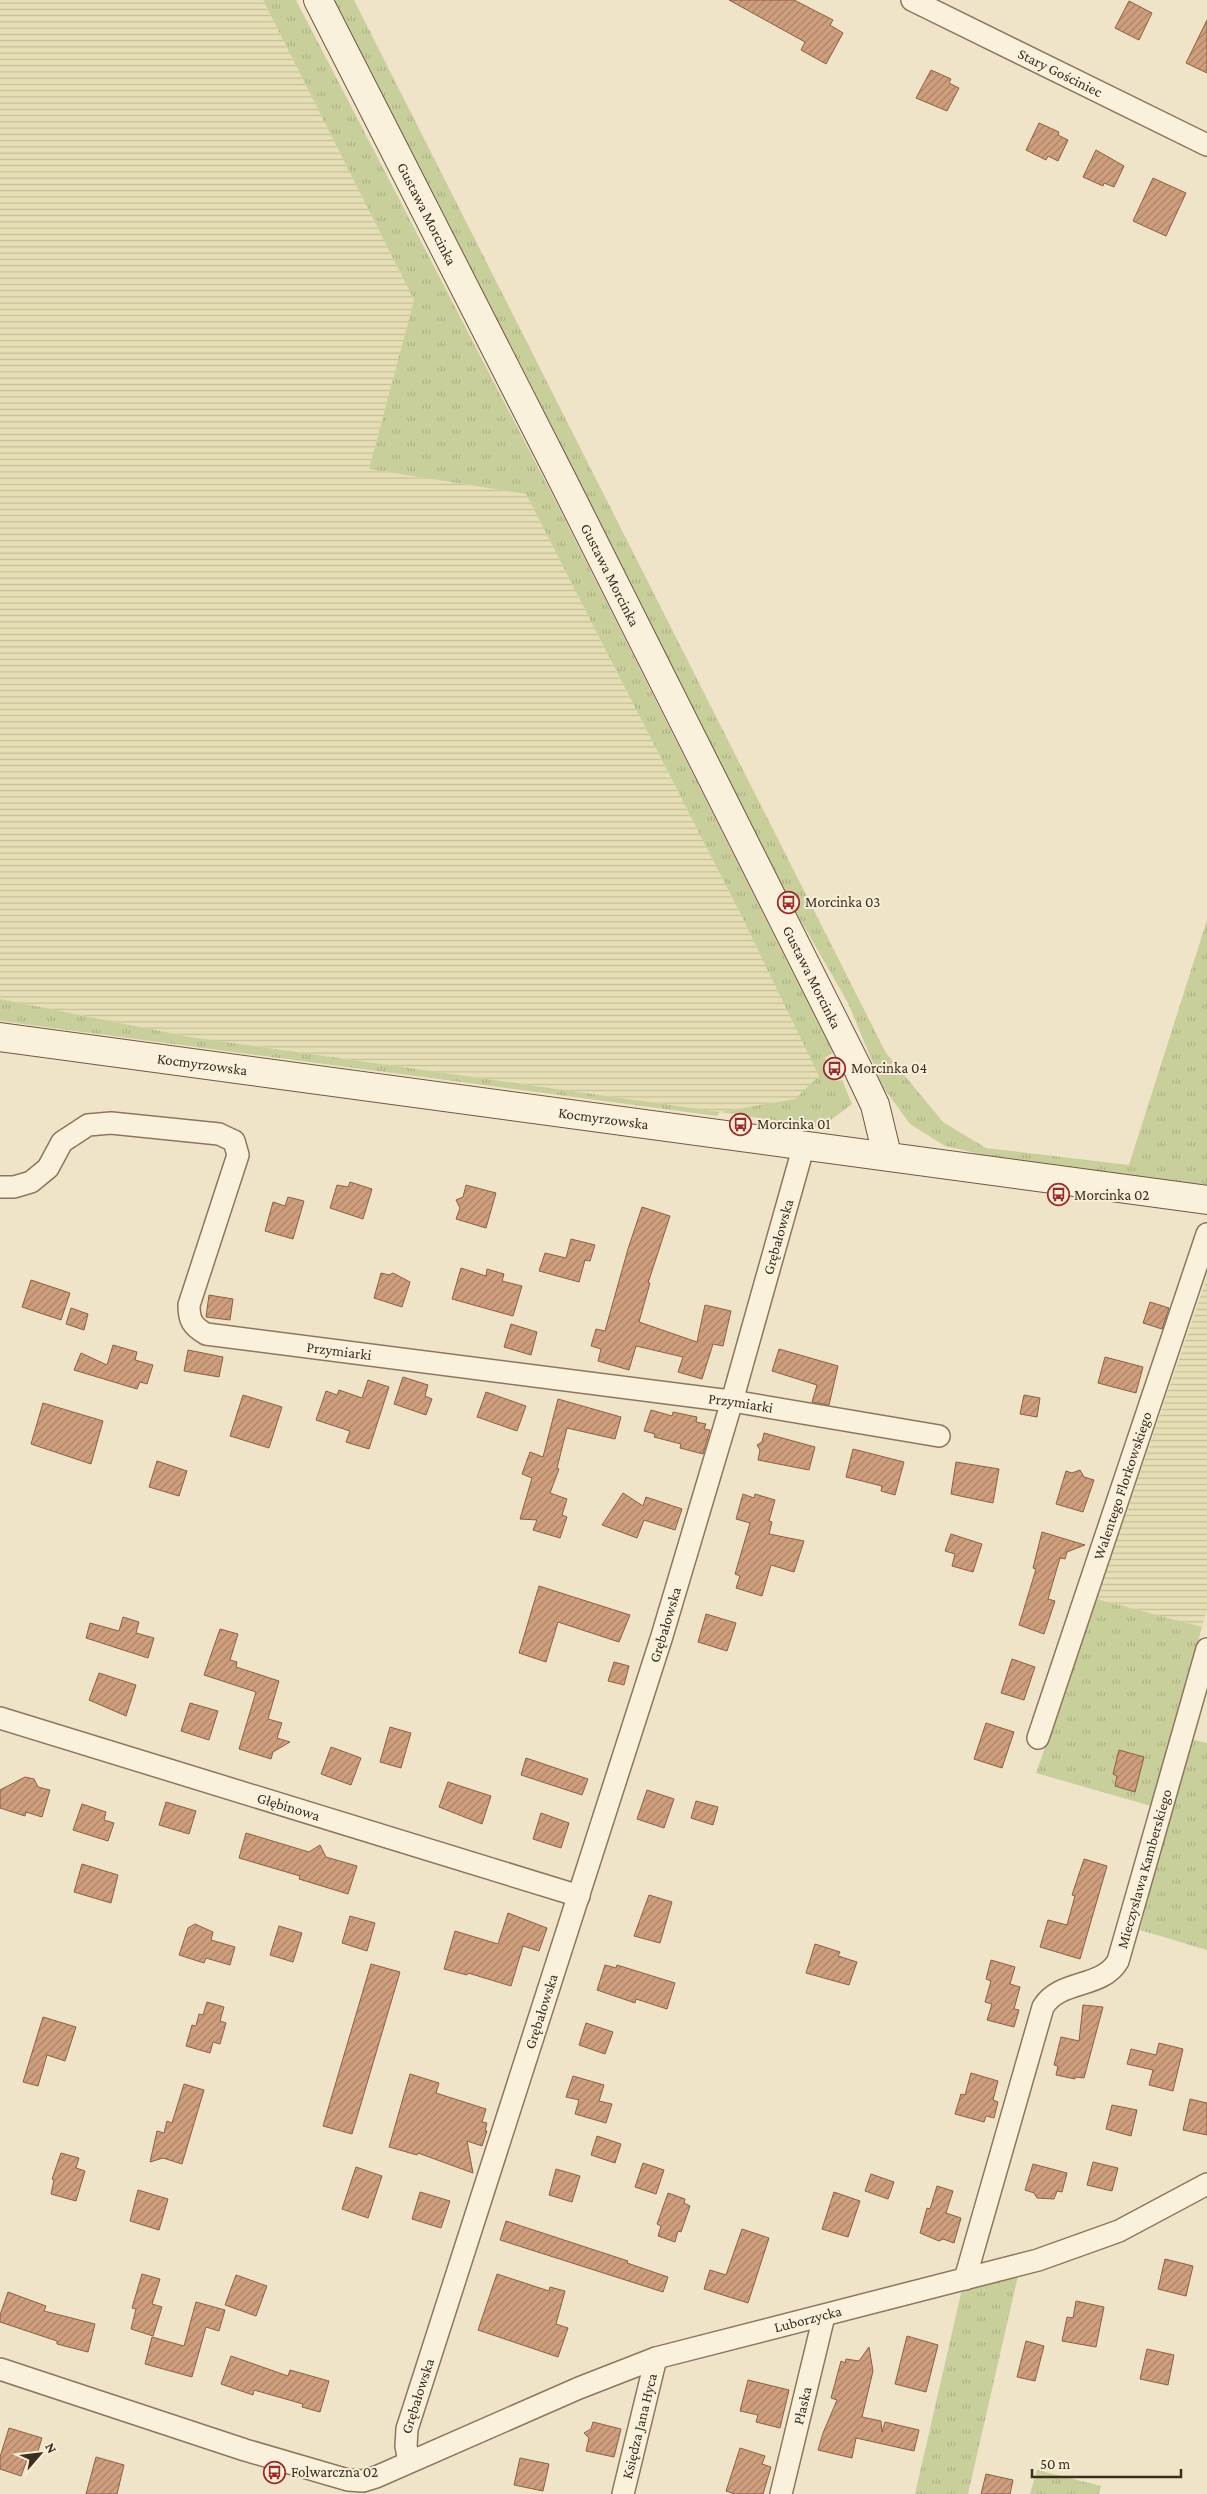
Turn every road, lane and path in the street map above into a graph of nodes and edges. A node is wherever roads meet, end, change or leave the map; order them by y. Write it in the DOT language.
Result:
graph roads {
  1 [pos="318,0"];
  2 [pos="912,0"];
  3 [pos="1207,145"];
  4 [pos="0,1037"];
  5 [pos="804,1145"];
  6 [pos="887,1155"];
  7 [pos="0,1187"];
  8 [pos="1207,1200"];
  9 [pos="1207,1234"];
  10 [pos="732,1402"];
  11 [pos="939,1436"];
  12 [pos="1207,1649"];
  13 [pos="0,1718"];
  14 [pos="1038,1738"];
  15 [pos="579,1896"];
  16 [pos="1207,2184"];
  17 [pos="965,2279"];
  18 [pos="824,2316"];
  19 [pos="656,2358"];
  20 [pos="0,2369"];
  21 [pos="409,2462"];
  22 [pos="370,2487"];
  23 [pos="623,2494"];
  24 [pos="780,2494"];
  1 -- 6 [label="street, Gustawa Morcinka"];
  2 -- 3 [label="street, Stary Gościniec"];
  4 -- 5 [label="street, Kocmyrzowska"];
  5 -- 6 [label="street, Kocmyrzowska"];
  5 -- 10 [label="street, Grębałowska"];
  6 -- 8 [label="street, Kocmyrzowska"];
  7 -- 10 [label="street, Przymiarki"];
  9 -- 14 [label="street, Walentego Florkowskiego"];
  10 -- 11 [label="street, Przymiarki"];
  10 -- 15 [label="street, Grębałowska"];
  12 -- 17 [label="street, Mieczysława Kamberskiego"];
  13 -- 15 [label="street, Głębinowa"];
  15 -- 21 [label="street, Grębałowska"];
  16 -- 17 [label="street, Luborzycka"];
  17 -- 18 [label="street, Luborzycka"];
  18 -- 19 [label="street, Luborzycka"];
  18 -- 24 [label="street, Płaska"];
  19 -- 21 [label="street, Luborzycka"];
  19 -- 23 [label="street, Księdza Jana Hyca"];
  20 -- 22 [label="street"];
  21 -- 22 [label="street"];
}
